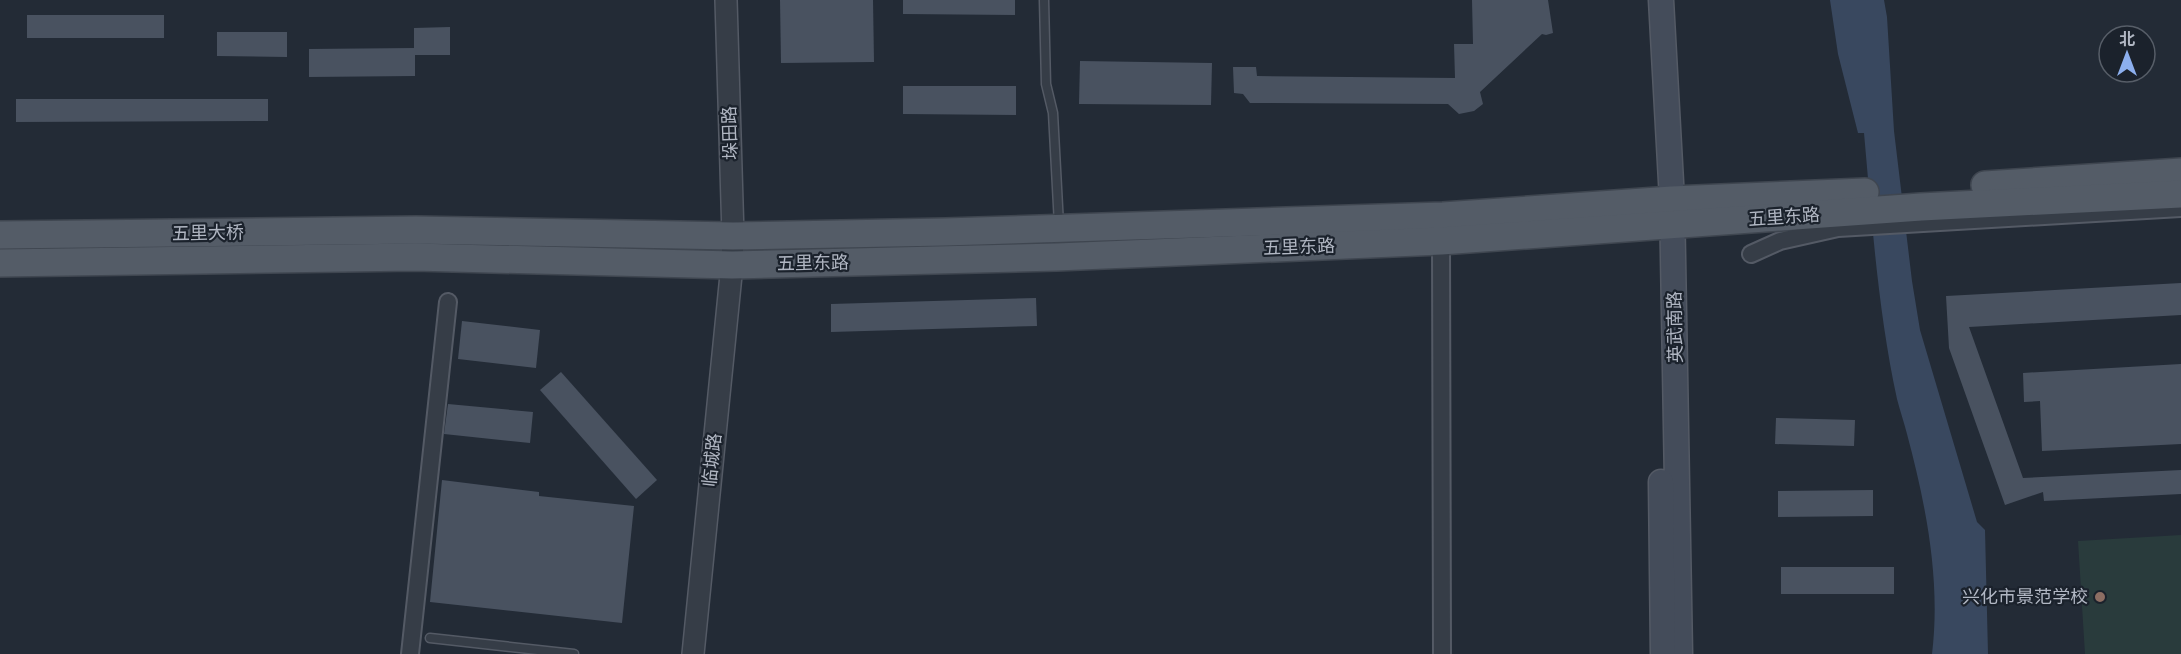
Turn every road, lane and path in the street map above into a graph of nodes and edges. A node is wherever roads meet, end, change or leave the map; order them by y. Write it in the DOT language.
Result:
graph roads {
  1 [pos="726,0"];
  2 [pos="1044,0"];
  3 [pos="1647,0"];
  4 [pos="1661,0"];
  5 [pos="2181,172"];
  6 [pos="2181,194"];
  7 [pos="1922,206"];
  8 [pos="2181,208"];
  9 [pos="1827,212"];
  10 [pos="1665,213"];
  11 [pos="1060,228"];
  12 [pos="416,230"];
  13 [pos="0,235"];
  14 [pos="733,236"];
  15 [pos="1441,241"];
  16 [pos="1751,254"];
  17 [pos="415,257"];
  18 [pos="0,263"];
  19 [pos="732,265"];
  20 [pos="448,302"];
  21 [pos="430,638"];
  22 [pos="410,654"];
  23 [pos="573,654"];
  24 [pos="693,654"];
  25 [pos="1442,654"];
  26 [pos="1663,654"];
  27 [pos="1680,654"];
  1 -- 14 [label="street, 垛田路"];
  2 -- 11 [label="lane"];
  3 -- 10 [label="main road, 英武南路"];
  4 -- 10 [label="main road, 英武南路"];
  5 -- 7 [label="main road, 五里东路"];
  6 -- 7 [label="main road, 五里东路"];
  7 -- 8 [label="street"];
  7 -- 9 [label="main road, 五里东路"];
  9 -- 10 [label="main road, 五里东路"];
  9 -- 16 [label="street"];
  10 -- 11 [label="main road, 五里东路"];
  10 -- 15 [label="main road, 五里东路"];
  10 -- 26 [label="main road, 英武南路"];
  10 -- 27 [label="main road, 英武南路"];
  11 -- 14 [label="main road, 五里东路"];
  12 -- 13 [label="main road, 五里大桥"];
  12 -- 14 [label="main road, 五里东路"];
  14 -- 19 [label="street, 垛田路"];
  15 -- 19 [label="main road, 五里东路"];
  15 -- 25 [label="street"];
  17 -- 18 [label="main road, 五里大桥"];
  17 -- 19 [label="main road, 五里东路"];
  19 -- 24 [label="street, 临城路"];
  20 -- 22 [label="street"];
  21 -- 23 [label="lane"];
}
